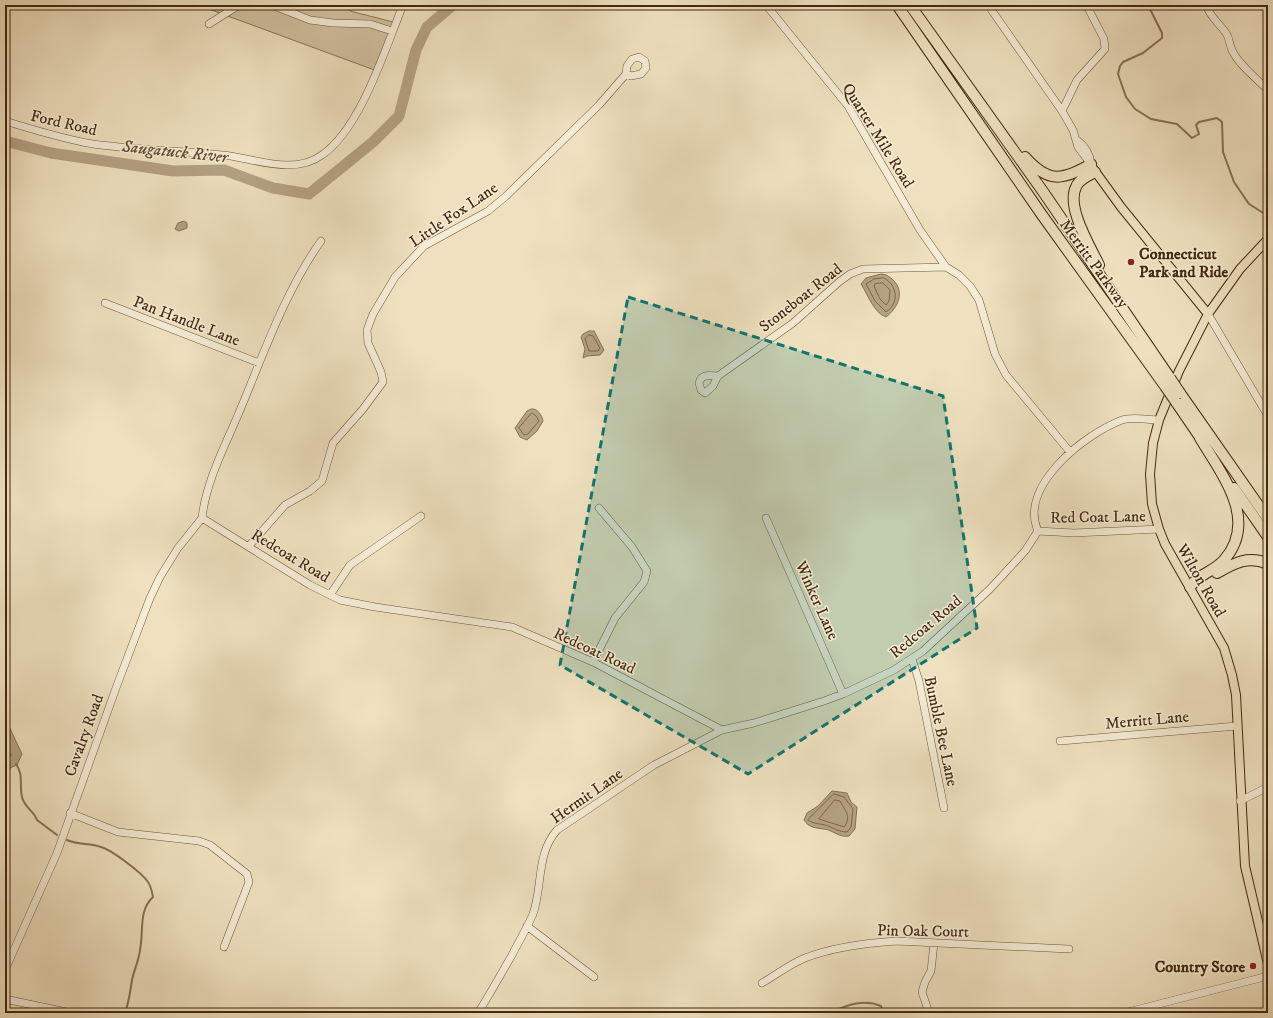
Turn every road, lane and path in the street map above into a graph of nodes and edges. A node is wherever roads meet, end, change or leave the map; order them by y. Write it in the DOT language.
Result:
graph roads {
  1 [pos="238,5"];
  2 [pos="272,5"];
  3 [pos="403,5"];
  4 [pos="766,5"];
  5 [pos="897,5"];
  6 [pos="910,5"];
  7 [pos="988,5"];
  8 [pos="1206,5"];
  9 [pos="1088,8"];
  10 [pos="208,24"];
  11 [pos="392,31"];
  12 [pos="951,62"];
  13 [pos="626,74"];
  14 [pos="1268,90"];
  15 [pos="1062,111"];
  16 [pos="5,121"];
  17 [pos="1093,168"];
  18 [pos="1268,239"];
  19 [pos="321,241"];
  20 [pos="946,267"];
  21 [pos="105,303"];
  22 [pos="1126,314"];
  23 [pos="1208,314"];
  24 [pos="259,363"];
  25 [pos="718,376"];
  26 [pos="1168,382"];
  27 [pos="1178,398"];
  28 [pos="1268,416"];
  29 [pos="1159,420"];
  30 [pos="1200,438"];
  31 [pos="1070,452"];
  32 [pos="600,508"];
  33 [pos="420,516"];
  34 [pos="202,518"];
  35 [pos="766,518"];
  36 [pos="1268,519"];
  37 [pos="1160,529"];
  38 [pos="1038,531"];
  39 [pos="1268,537"];
  40 [pos="250,546"];
  41 [pos="1268,564"];
  42 [pos="1190,587"];
  43 [pos="330,595"];
  44 [pos="912,659"];
  45 [pos="593,662"];
  46 [pos="843,694"];
  47 [pos="1237,726"];
  48 [pos="722,730"];
  49 [pos="1060,741"];
  50 [pos="1268,787"];
  51 [pos="1240,801"];
  52 [pos="944,808"];
  53 [pos="70,813"];
  54 [pos="527,926"];
  55 [pos="934,943"];
  56 [pos="224,947"];
  57 [pos="1069,949"];
  58 [pos="1268,964"];
  59 [pos="5,970"];
  60 [pos="1268,976"];
  61 [pos="594,977"];
  62 [pos="762,983"];
  63 [pos="5,999"];
  64 [pos="71,1013"];
  65 [pos="478,1013"];
  66 [pos="929,1013"];
  67 [pos="1124,1013"];
  1 -- 10 [label="street"];
  2 -- 11 [label="street"];
  3 -- 11 [label="street, Ford Road"];
  4 -- 20 [label="street, Quarter Mile Road"];
  5 -- 26 [label="highway, Merritt Parkway"];
  6 -- 12 [label="highway, Merritt Parkway"];
  7 -- 15 [label="street"];
  8 -- 14 [label="street"];
  9 -- 15 [label="street"];
  11 -- 16 [label="street, Ford Road"];
  12 -- 17 [label="highway"];
  12 -- 22 [label="highway, Merritt Parkway"];
  13 -- 40 [label="street, Little Fox Lane"];
  15 -- 17 [label="street"];
  17 -- 22 [label="highway"];
  17 -- 23 [label="main road"];
  18 -- 23 [label="main road, Wilton Road"];
  19 -- 24 [label="street"];
  20 -- 25 [label="street, Stoneboat Road"];
  20 -- 31 [label="street"];
  21 -- 24 [label="street, Pan Handle Lane"];
  22 -- 26 [label="highway, Merritt Parkway"];
  23 -- 28 [label="street"];
  23 -- 29 [label="main road, Wilton Road"];
  24 -- 34 [label="street"];
  26 -- 27 [label="highway, Merritt Parkway, bridge"];
  27 -- 30 [label="highway, Merritt Parkway"];
  27 -- 36 [label="highway, Merritt Parkway"];
  29 -- 31 [label="street"];
  29 -- 37 [label="main road, Wilton Road"];
  30 -- 39 [label="highway, Merritt Parkway"];
  30 -- 42 [label="highway"];
  31 -- 38 [label="street"];
  32 -- 45 [label="street"];
  33 -- 43 [label="street"];
  34 -- 40 [label="street, Redcoat Road"];
  34 -- 53 [label="street, Cavalry Road"];
  35 -- 46 [label="street, Winker Lane"];
  37 -- 38 [label="street, Red Coat Lane"];
  37 -- 42 [label="main road, Wilton Road"];
  38 -- 44 [label="street, Redcoat Road"];
  40 -- 43 [label="street, Redcoat Road"];
  41 -- 42 [label="highway"];
  42 -- 47 [label="main road, Wilton Road"];
  43 -- 45 [label="street, Redcoat Road"];
  44 -- 46 [label="street, Redcoat Road"];
  44 -- 52 [label="street, Bumble Bee Lane"];
  45 -- 48 [label="street, Redcoat Road"];
  46 -- 48 [label="street, Redcoat Road"];
  47 -- 49 [label="street, Merritt Lane"];
  47 -- 51 [label="main road, Wilton Road"];
  48 -- 54 [label="street, Hermit Lane"];
  50 -- 51 [label="street"];
  51 -- 58 [label="main road, Wilton Road"];
  53 -- 56 [label="street"];
  53 -- 59 [label="street, Cavalry Road"];
  54 -- 61 [label="street"];
  54 -- 65 [label="street, Hermit Lane"];
  55 -- 57 [label="street, Pin Oak Court"];
  55 -- 62 [label="street, Pin Oak Court"];
  55 -- 66 [label="street"];
  60 -- 67 [label="street"];
  63 -- 64 [label="street"];
}
